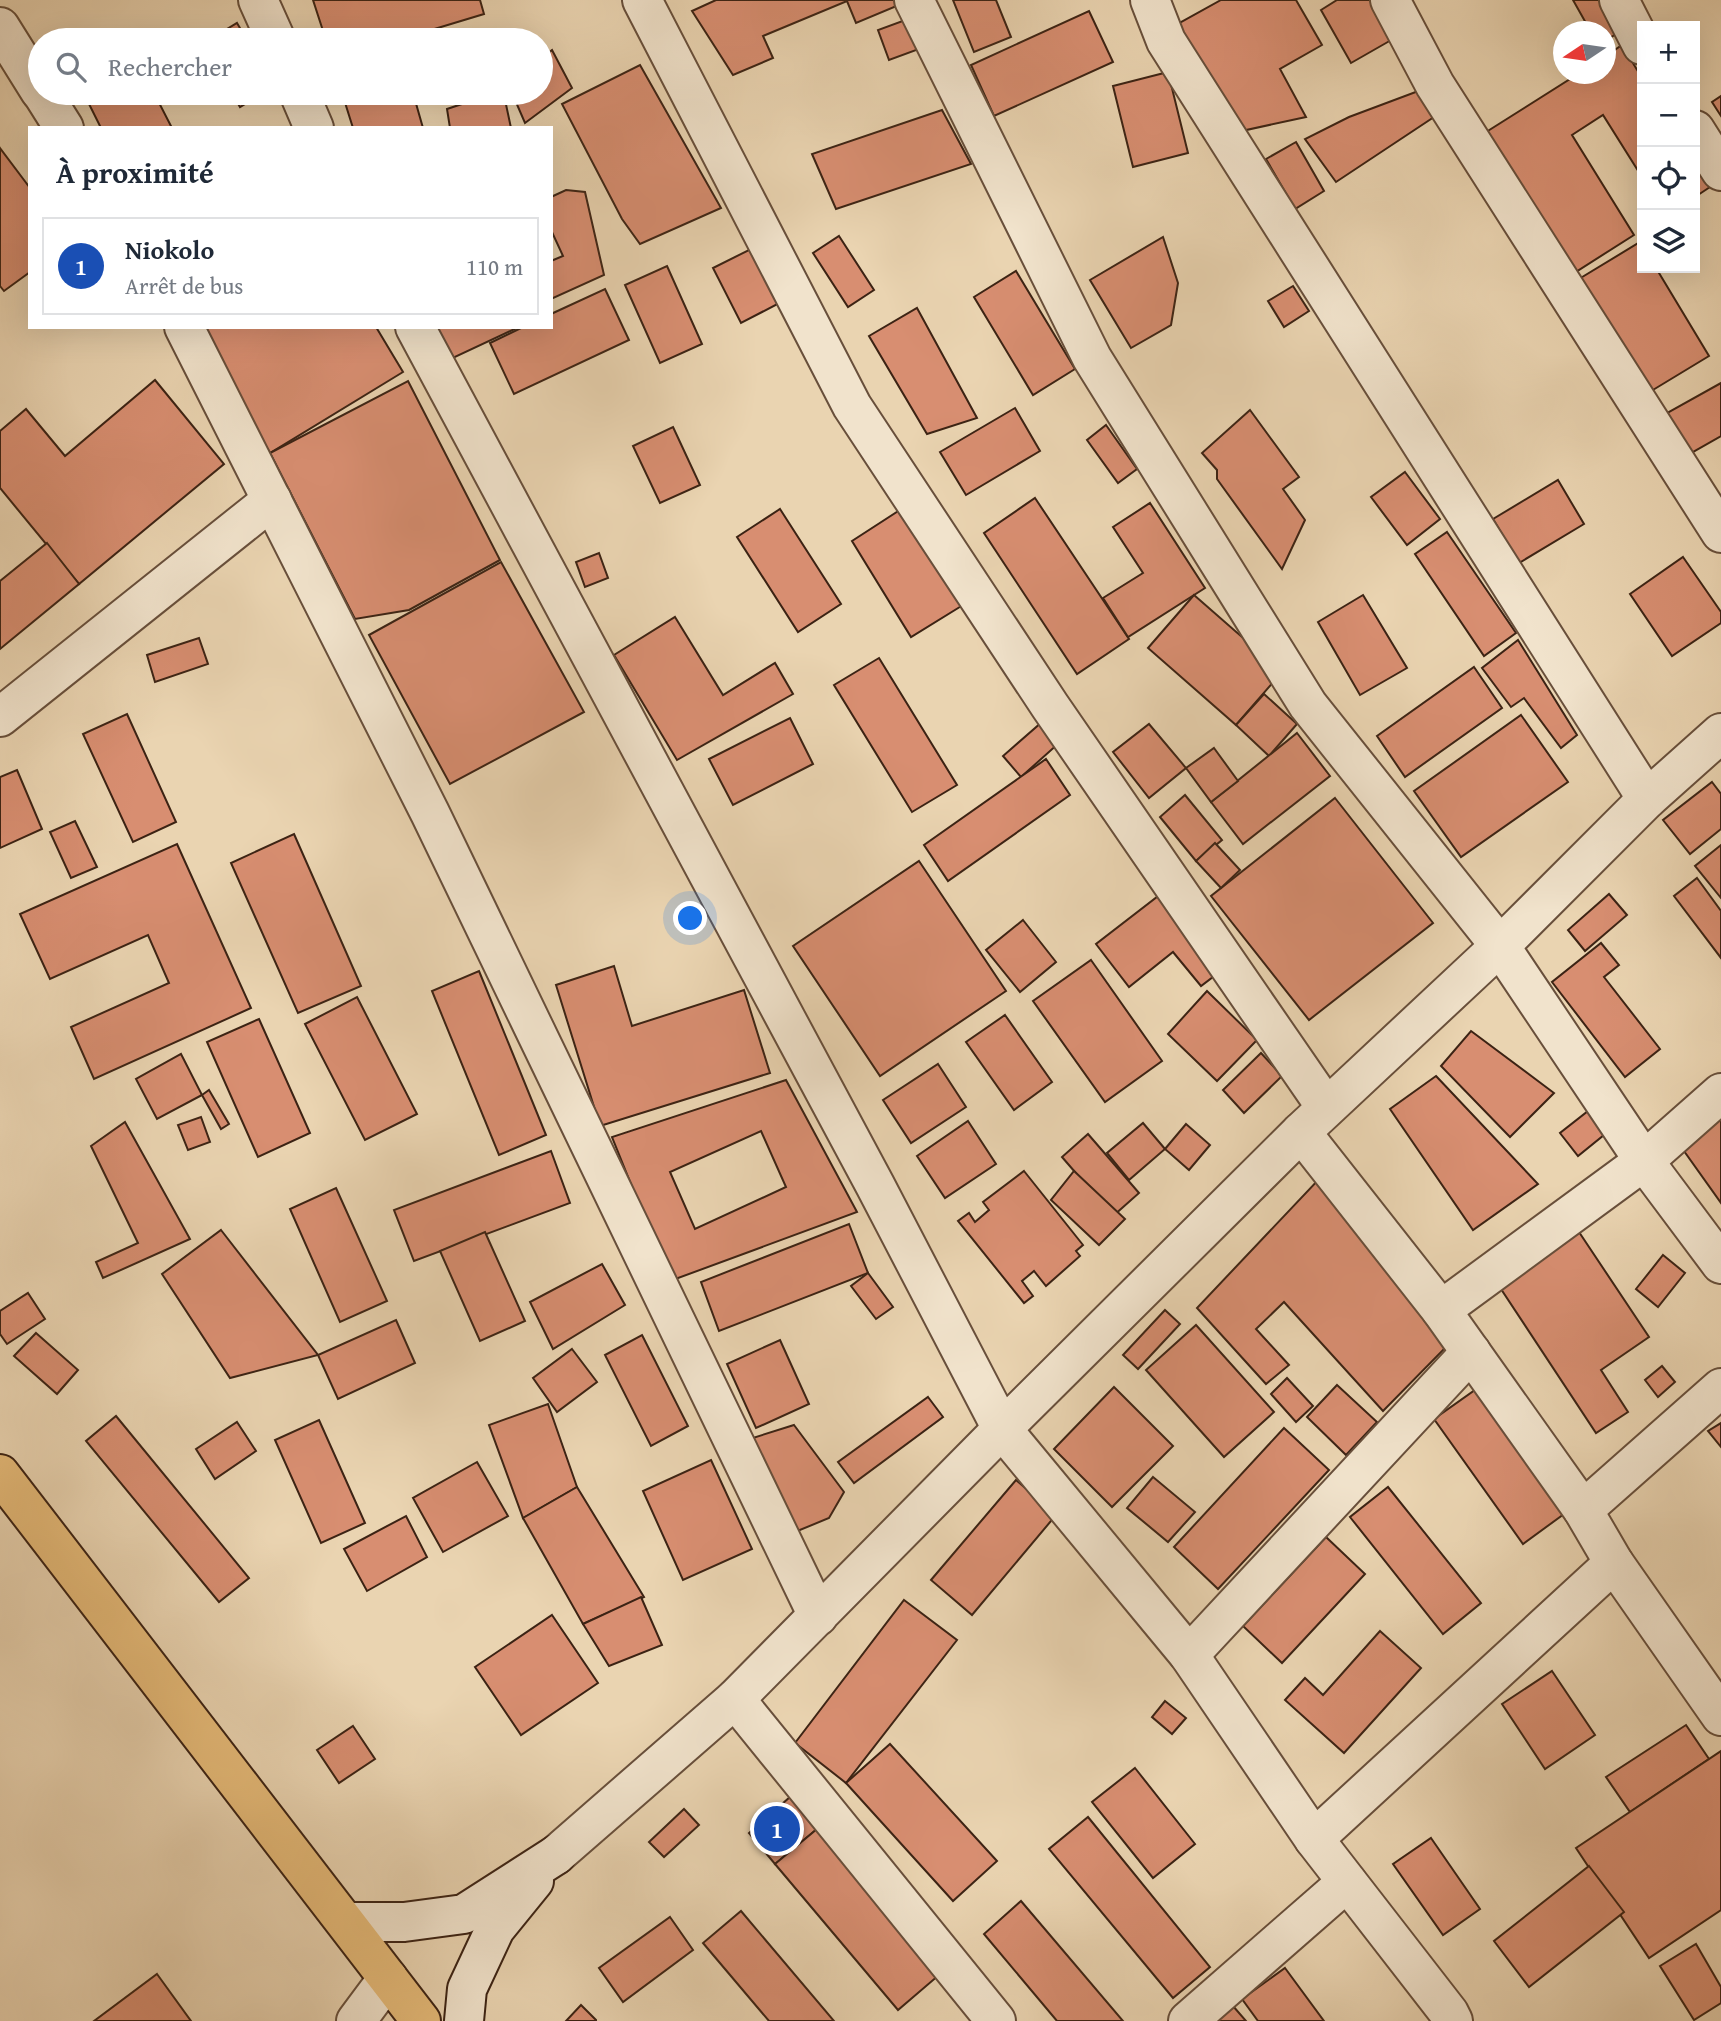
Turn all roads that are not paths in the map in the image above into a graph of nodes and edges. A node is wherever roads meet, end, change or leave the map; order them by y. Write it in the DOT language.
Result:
graph roads {
  1 [pos="258,0"];
  2 [pos="642,0"];
  3 [pos="914,0"];
  4 [pos="1150,0"];
  5 [pos="1390,0"];
  6 [pos="1619,0"];
  7 [pos="0,27"];
  8 [pos="271,28"];
  9 [pos="1637,35"];
  10 [pos="28,71"];
  11 [pos="49,105"];
  12 [pos="304,105"];
  13 [pos="63,126"];
  14 [pos="313,126"];
  15 [pos="1700,138"];
  16 [pos="1721,171"];
  17 [pos="185,329"];
  18 [pos="416,329"];
  19 [pos="272,500"];
  20 [pos="1721,533"];
  21 [pos="0,717"];
  22 [pos="1721,733"];
  23 [pos="1647,799"];
  24 [pos="1500,946"];
  25 [pos="1721,1093"];
  26 [pos="1314,1120"];
  27 [pos="1644,1161"];
  28 [pos="1721,1264"];
  29 [pos="1441,1310"];
  30 [pos="1471,1352"];
  31 [pos="1721,1388"];
  32 [pos="1002,1429"];
  33 [pos="0,1474"];
  34 [pos="1583,1510"];
  35 [pos="1614,1563"];
  36 [pos="818,1616"];
  37 [pos="1189,1655"];
  38 [pos="735,1699"];
  39 [pos="1721,1716"];
  40 [pos="1314,1839"];
  41 [pos="556,1855"];
  42 [pos="1347,1882"];
  43 [pos="346,1922"];
  44 [pos="388,1978"];
  45 [pos="356,2021"];
  46 [pos="421,2021"];
  47 [pos="464,2021"];
  48 [pos="996,2021"];
  49 [pos="1188,2021"];
  50 [pos="1452,2021"];
  1 -- 8 [label="street"];
  2 -- 26 [label="street"];
  3 -- 24 [label="street"];
  4 -- 23 [label="street"];
  5 -- 20 [label="street"];
  6 -- 9 [label="street"];
  7 -- 10 [label="street"];
  11 -- 13 [label="street"];
  12 -- 14 [label="street"];
  15 -- 16 [label="street"];
  17 -- 19 [label="street"];
  18 -- 32 [label="street"];
  19 -- 21 [label="street"];
  19 -- 36 [label="street"];
  22 -- 23 [label="street"];
  23 -- 24 [label="street"];
  24 -- 26 [label="street"];
  24 -- 27 [label="street"];
  25 -- 27 [label="street"];
  26 -- 29 [label="street"];
  26 -- 32 [label="street"];
  27 -- 28 [label="street"];
  27 -- 29 [label="street"];
  29 -- 30 [label="street"];
  30 -- 34 [label="street"];
  30 -- 37 [label="street"];
  31 -- 34 [label="street"];
  32 -- 36 [label="street"];
  32 -- 37 [label="street"];
  33 -- 43 [label="main road"];
  34 -- 35 [label="street"];
  35 -- 39 [label="street"];
  35 -- 40 [label="street"];
  36 -- 38 [label="street"];
  37 -- 40 [label="street"];
  38 -- 41 [label="street"];
  38 -- 48 [label="street"];
  40 -- 42 [label="street"];
  41 -- 43 [label="street"];
  41 -- 47 [label="street"];
  42 -- 49 [label="street"];
  42 -- 50 [label="street"];
  43 -- 44 [label="main road"];
  44 -- 45 [label="street"];
  44 -- 46 [label="main road"];
}
